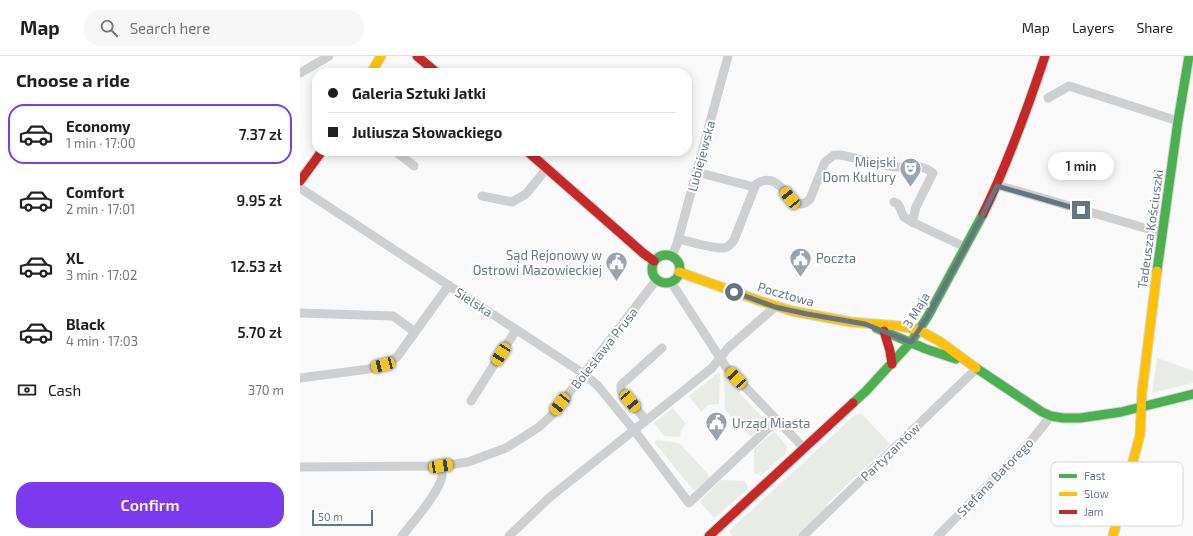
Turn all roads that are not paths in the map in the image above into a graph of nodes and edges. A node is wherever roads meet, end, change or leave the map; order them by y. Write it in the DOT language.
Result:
graph roads {
  1 [pos="329,56"];
  2 [pos="380,56"];
  3 [pos="417,56"];
  4 [pos="728,56"];
  5 [pos="1045,56"];
  6 [pos="1188,56"];
  7 [pos="374,68"];
  8 [pos="431,68"];
  9 [pos="300,73"];
  10 [pos="1048,98"];
  11 [pos="1178,121"];
  12 [pos="318,156"];
  13 [pos="401,156"];
  14 [pos="533,156"];
  15 [pos="414,166"];
  16 [pos="547,168"];
  17 [pos="696,172"];
  18 [pos="300,181"];
  19 [pos="997,186"];
  20 [pos="754,187"];
  21 [pos="300,188"];
  22 [pos="482,196"];
  23 [pos="894,202"];
  24 [pos="912,222"];
  25 [pos="1162,233"];
  26 [pos="678,238"];
  27 [pos="965,246"];
  28 [pos="672,256"];
  29 [pos="654,261"];
  30 [pos="680,272"];
  31 [pos="657,279"];
  32 [pos="671,282"];
  33 [pos="449,285"];
  34 [pos="775,307"];
  35 [pos="300,313"];
  36 [pos="865,324"];
  37 [pos="516,330"];
  38 [pos="919,330"];
  39 [pos="884,331"];
  40 [pos="415,332"];
  41 [pos="911,342"];
  42 [pos="662,348"];
  43 [pos="720,358"];
  44 [pos="968,362"];
  45 [pos="892,364"];
  46 [pos="977,368"];
  47 [pos="584,374"];
  48 [pos="300,378"];
  49 [pos="1193,394"];
  50 [pos="471,401"];
  51 [pos="1141,407"];
  52 [pos="1051,416"];
  53 [pos="646,420"];
  54 [pos="777,420"];
  55 [pos="634,430"];
  56 [pos="804,448"];
  57 [pos="1133,462"];
  58 [pos="441,466"];
  59 [pos="300,467"];
  60 [pos="1116,526"];
  61 [pos="402,536"];
  62 [pos="509,536"];
  63 [pos="711,536"];
  64 [pos="803,536"];
  65 [pos="938,536"];
  66 [pos="1113,536"];
  1 -- 9 [label="street"];
  2 -- 7 [label="street"];
  3 -- 8 [label="street"];
  4 -- 17 [label="street, Lubiejewska"];
  5 -- 19 [label="street, 3 Maja"];
  6 -- 11 [label="street, Tadeusza Kościuszki"];
  10 -- 11 [label="street"];
  11 -- 25 [label="street, Tadeusza Kościuszki"];
  12 -- 18 [label="street"];
  13 -- 15 [label="street"];
  14 -- 16 [label="street"];
  16 -- 22 [label="street"];
  16 -- 29 [label="street"];
  17 -- 20 [label="street"];
  17 -- 26 [label="street, Lubiejewska"];
  19 -- 25 [label="street"];
  19 -- 27 [label="street, 3 Maja"];
  20 -- 24 [label="street"];
  20 -- 26 [label="street"];
  21 -- 33 [label="street, Sielska"];
  23 -- 24 [label="street"];
  24 -- 27 [label="street"];
  25 -- 51 [label="street, Tadeusza Kościuszki"];
  26 -- 28 [label="street, Lubiejewska"];
  27 -- 38 [label="street, 3 Maja"];
  28 -- 29 [label="street"];
  28 -- 30 [label="street"];
  29 -- 31 [label="street"];
  30 -- 32 [label="street"];
  30 -- 34 [label="street, Pocztowa"];
  31 -- 32 [label="street"];
  31 -- 47 [label="street, Bolesława Prusa"];
  32 -- 43 [label="street"];
  33 -- 37 [label="street, Sielska"];
  33 -- 40 [label="street"];
  34 -- 36 [label="street, Pocztowa"];
  34 -- 43 [label="street"];
  35 -- 40 [label="street"];
  36 -- 38 [label="street, Pocztowa"];
  36 -- 39 [label="street, Pocztowa"];
  37 -- 47 [label="street, Sielska"];
  37 -- 50 [label="street"];
  38 -- 41 [label="street, 3 Maja"];
  38 -- 44 [label="street, Pocztowa"];
  39 -- 41 [label="street, Pocztowa"];
  39 -- 45 [label="street"];
  40 -- 48 [label="street"];
  41 -- 44 [label="street, Pocztowa"];
  41 -- 45 [label="street, 3 Maja"];
  42 -- 53 [label="street"];
  43 -- 53 [label="street"];
  43 -- 54 [label="street"];
  44 -- 46 [label="street"];
  45 -- 56 [label="street, 3 Maja"];
  46 -- 52 [label="street"];
  46 -- 64 [label="street, Partyzantów"];
  47 -- 55 [label="street, Sielska"];
  47 -- 58 [label="street, Bolesława Prusa"];
  49 -- 51 [label="street"];
  51 -- 52 [label="street"];
  51 -- 57 [label="street, Tadeusza Kościuszki"];
  52 -- 65 [label="street, Stefana Batorego"];
  53 -- 55 [label="street"];
  54 -- 55 [label="street, Sielska"];
  54 -- 56 [label="street"];
  55 -- 62 [label="street"];
  56 -- 63 [label="street, 3 Maja"];
  58 -- 59 [label="street, Bolesława Prusa"];
  58 -- 61 [label="street"];
  60 -- 66 [label="street, Tadeusza Kościuszki"];
}
